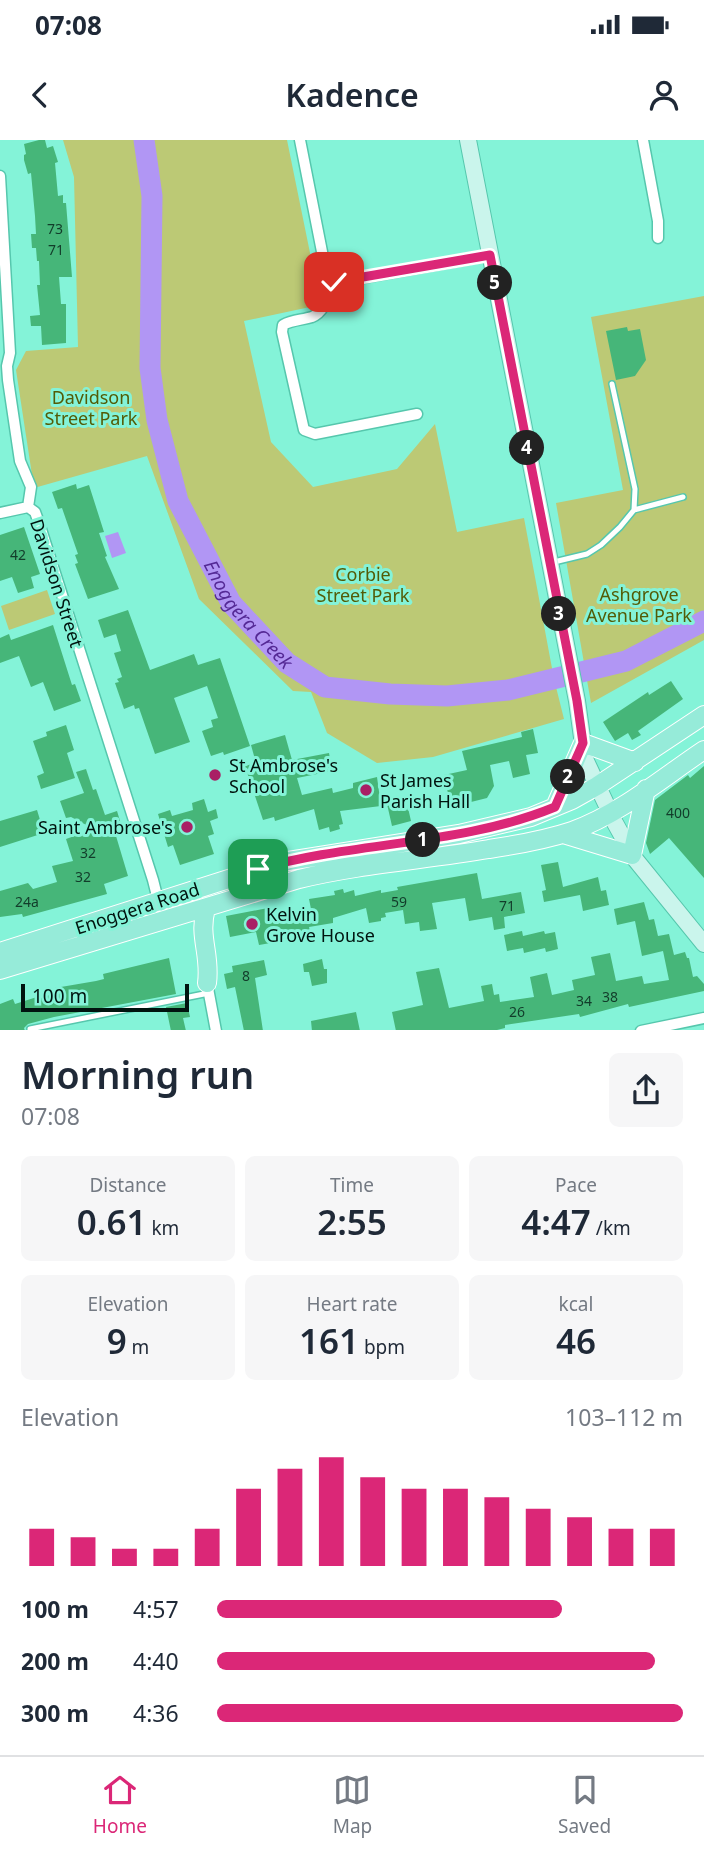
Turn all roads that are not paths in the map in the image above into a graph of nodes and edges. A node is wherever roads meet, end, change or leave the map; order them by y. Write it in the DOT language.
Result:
graph roads {
  1 [pos="300,140"];
  2 [pos="468,140"];
  3 [pos="643,140"];
  4 [pos="0,176"];
  5 [pos="658,238"];
  6 [pos="490,255"];
  7 [pos="334,282"];
  8 [pos="612,384"];
  9 [pos="417,414"];
  10 [pos="402,417"];
  11 [pos="404,429"];
  12 [pos="683,498"];
  13 [pos="28,507"];
  14 [pos="634,510"];
  15 [pos="0,513"];
  16 [pos="551,563"];
  17 [pos="704,715"];
  18 [pos="583,743"];
  19 [pos="704,750"];
  20 [pos="635,762"];
  21 [pos="597,786"];
  22 [pos="646,789"];
  23 [pos="555,807"];
  24 [pos="610,812"];
  25 [pos="563,834"];
  26 [pos="632,855"];
  27 [pos="160,901"];
  28 [pos="201,910"];
  29 [pos="151,926"];
  30 [pos="702,939"];
  31 [pos="0,952"];
  32 [pos="0,970"];
  33 [pos="208,988"];
  34 [pos="704,1018"];
  35 [pos="30,1029"];
  36 [pos="216,1030"];
  37 [pos="647,1030"];
  1 -- 7 [label="street"];
  2 -- 6 [label="main road"];
  3 -- 5 [label="street"];
  4 -- 13 [label="street, Davidson Street"];
  6 -- 7 [label="street"];
  6 -- 16 [label="main road"];
  7 -- 10 [label="street"];
  8 -- 14 [label="lane"];
  9 -- 10 [label="street"];
  10 -- 11 [label="street"];
  12 -- 14 [label="lane"];
  13 -- 15 [label="street"];
  13 -- 27 [label="street, Davidson Street"];
  14 -- 16 [label="lane"];
  16 -- 18 [label="main road"];
  17 -- 20 [label="main road, Enoggera Road"];
  18 -- 20 [label="main road"];
  18 -- 21 [label="main road"];
  18 -- 23 [label="main road"];
  19 -- 22 [label="main road, Enoggera Road"];
  20 -- 21 [label="main road, Enoggera Road"];
  21 -- 23 [label="main road, Enoggera Road"];
  21 -- 24 [label="main road"];
  22 -- 24 [label="main road, Enoggera Road"];
  22 -- 26 [label="main road"];
  23 -- 27 [label="main road, Enoggera Road"];
  24 -- 25 [label="main road, Enoggera Road"];
  24 -- 26 [label="main road"];
  25 -- 26 [label="main road"];
  25 -- 28 [label="main road, Enoggera Road"];
  26 -- 30 [label="main road"];
  27 -- 28 [label="street"];
  27 -- 29 [label="street"];
  27 -- 31 [label="main road, Enoggera Road"];
  28 -- 29 [label="main road, Enoggera Road"];
  28 -- 33 [label="main road"];
  29 -- 32 [label="main road, Enoggera Road"];
  33 -- 35 [label="lane"];
  33 -- 36 [label="street"];
  34 -- 37 [label="street"];
}
